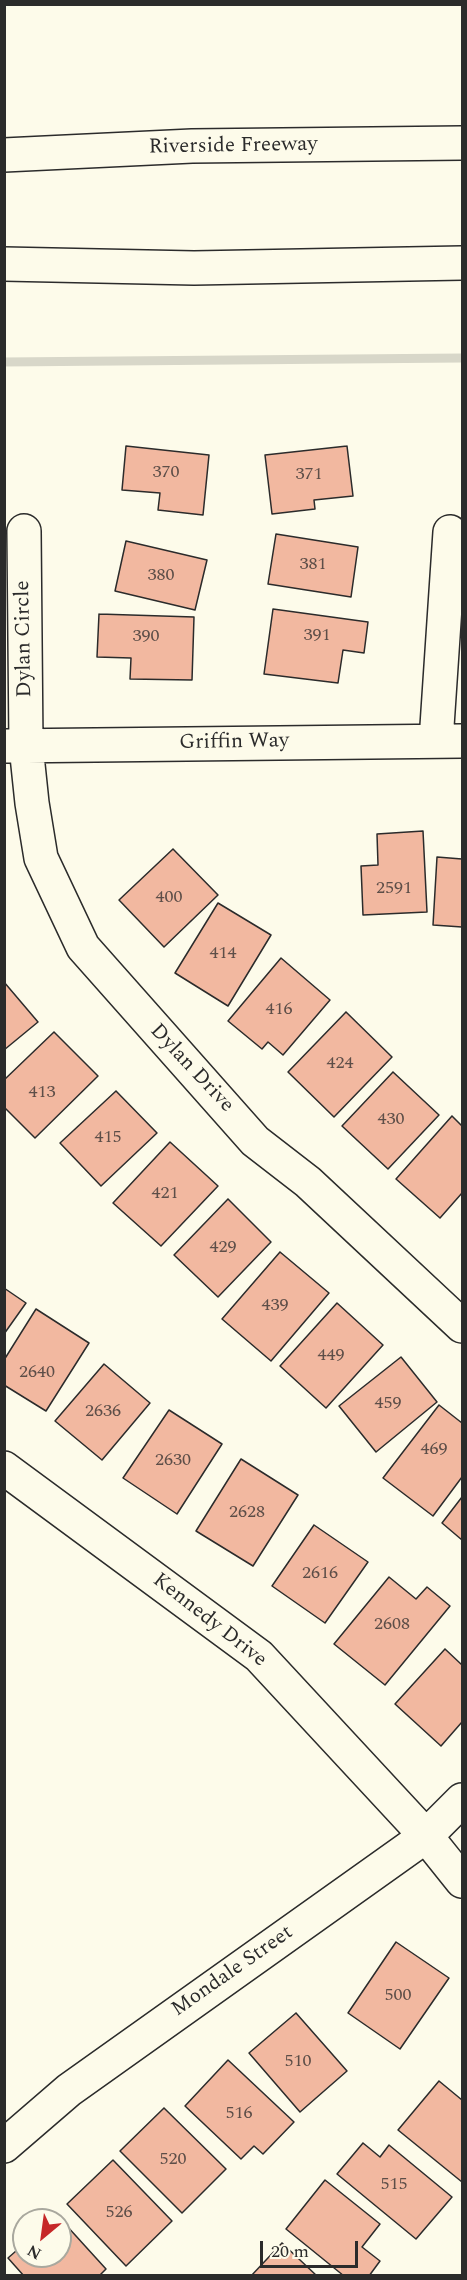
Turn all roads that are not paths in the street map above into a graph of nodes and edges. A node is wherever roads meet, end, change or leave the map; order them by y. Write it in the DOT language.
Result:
graph roads {
  1 [pos="462,142"];
  2 [pos="4,155"];
  3 [pos="462,263"];
  4 [pos="4,264"];
  5 [pos="24,531"];
  6 [pos="450,532"];
  7 [pos="449,741"];
  8 [pos="15,746"];
  9 [pos="462,1326"];
  10 [pos="4,1468"];
  11 [pos="462,1800"];
  12 [pos="426,1836"];
  13 [pos="462,1881"];
  14 [pos="4,2146"];
  1 -- 2 [label="main road, Riverside Freeway"];
  3 -- 4 [label="main road"];
  5 -- 8 [label="main road, Dylan Circle"];
  6 -- 7 [label="main road"];
  7 -- 8 [label="main road, Griffin Way"];
  8 -- 9 [label="main road, Dylan Drive"];
  10 -- 12 [label="main road, Kennedy Drive"];
  11 -- 12 [label="main road, Mondale Street"];
  12 -- 13 [label="main road, Kennedy Drive"];
  12 -- 14 [label="main road, Mondale Street"];
}
